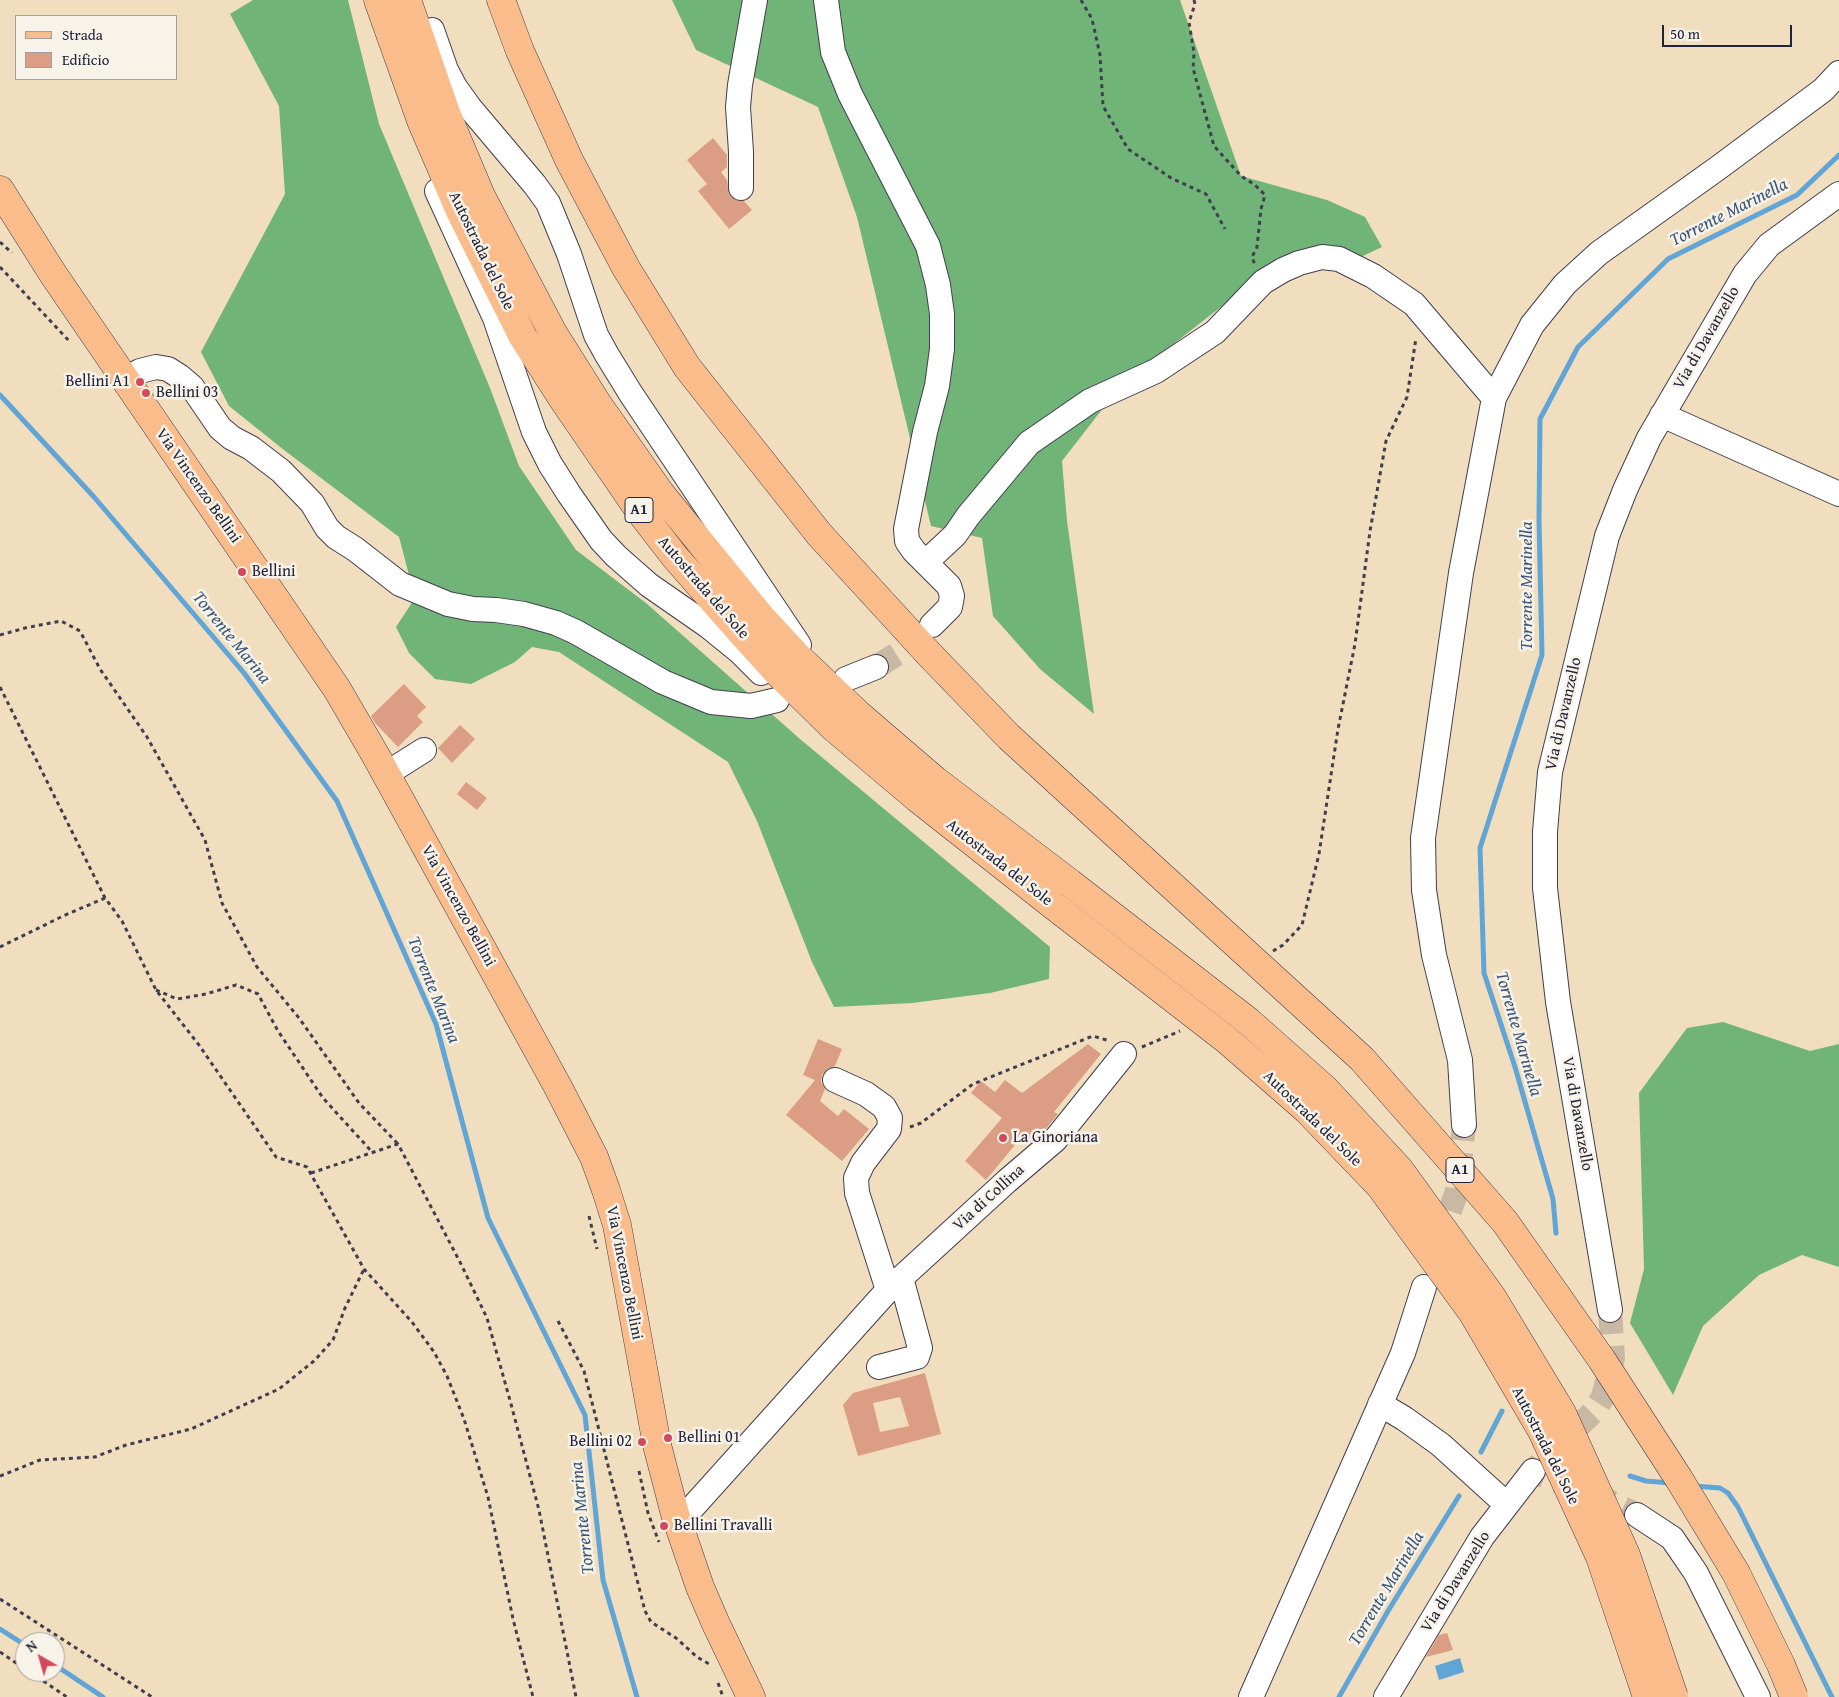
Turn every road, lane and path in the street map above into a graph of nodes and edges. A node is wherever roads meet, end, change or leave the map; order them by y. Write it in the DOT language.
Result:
graph roads {
  1 [pos="366,0"];
  2 [pos="378,0"];
  3 [pos="407,0"];
  4 [pos="421,0"];
  5 [pos="501,0"];
  6 [pos="755,0"];
  7 [pos="826,0"];
  8 [pos="1081,0"];
  9 [pos="1194,0"];
  10 [pos="1839,73"];
  11 [pos="741,188"];
  12 [pos="0,190"];
  13 [pos="1839,194"];
  14 [pos="1225,229"];
  15 [pos="0,267"];
  16 [pos="1263,282"];
  17 [pos="1414,304"];
  18 [pos="77,350"];
  19 [pos="125,379"];
  20 [pos="1494,398"];
  21 [pos="1662,415"];
  22 [pos="1839,494"];
  23 [pos="926,562"];
  24 [pos="932,625"];
  25 [pos="0,635"];
  26 [pos="876,666"];
  27 [pos="834,679"];
  28 [pos="0,687"];
  29 [pos="777,700"];
  30 [pos="424,750"];
  31 [pos="386,774"];
  32 [pos="916,798"];
  33 [pos="105,898"];
  34 [pos="0,948"];
  35 [pos="1268,954"];
  36 [pos="156,990"];
  37 [pos="1186,1025"];
  38 [pos="1124,1054"];
  39 [pos="835,1080"];
  40 [pos="1464,1125"];
  41 [pos="889,1129"];
  42 [pos="398,1144"];
  43 [pos="372,1153"];
  44 [pos="311,1174"];
  45 [pos="587,1208"];
  46 [pos="598,1254"];
  47 [pos="364,1269"];
  48 [pos="894,1284"];
  49 [pos="1424,1287"];
  50 [pos="1610,1310"];
  51 [pos="558,1321"];
  52 [pos="879,1367"];
  53 [pos="1380,1404"];
  54 [pos="638,1466"];
  55 [pos="1533,1471"];
  56 [pos="0,1476"];
  57 [pos="1506,1504"];
  58 [pos="648,1512"];
  59 [pos="675,1514"];
  60 [pos="1637,1515"];
  61 [pos="0,1599"];
  62 [pos="0,1652"];
  63 [pos="732,1657"];
  64 [pos="15,1662"];
  65 [pos="45,1682"];
  66 [pos="67,1697"];
  67 [pos="152,1697"];
  68 [pos="533,1697"];
  69 [pos="576,1697"];
  70 [pos="751,1697"];
  71 [pos="1251,1697"];
  72 [pos="1386,1697"];
  73 [pos="1647,1697"];
  74 [pos="1674,1697"];
  75 [pos="1758,1697"];
  76 [pos="1794,1697"];
  1 -- 32 [label="street"];
  2 -- 32 [label="main road, Autostrada del Sole / A1"];
  3 -- 27 [label="main road, Autostrada del Sole / A1"];
  4 -- 27 [label="street"];
  5 -- 76 [label="main road, A1, bridge"];
  6 -- 11 [label="street"];
  7 -- 23 [label="street"];
  8 -- 14 [label="path"];
  9 -- 16 [label="path"];
  10 -- 20 [label="street"];
  12 -- 19 [label="main road, Via Vincenzo Bellini"];
  13 -- 21 [label="street, Via di Davanzello"];
  15 -- 18 [label="path"];
  16 -- 17 [label="street"];
  16 -- 23 [label="street"];
  17 -- 20 [label="street"];
  17 -- 35 [label="path"];
  19 -- 29 [label="street"];
  19 -- 31 [label="main road, Via Vincenzo Bellini"];
  20 -- 40 [label="street"];
  21 -- 22 [label="street"];
  21 -- 50 [label="street, Via di Davanzello"];
  23 -- 24 [label="street"];
  25 -- 42 [label="path"];
  26 -- 27 [label="street"];
  27 -- 74 [label="main road, Autostrada del Sole / A1, bridge"];
  28 -- 33 [label="path"];
  30 -- 31 [label="street"];
  31 -- 59 [label="main road, Via Vincenzo Bellini"];
  32 -- 73 [label="main road, Autostrada del Sole / A1, bridge"];
  33 -- 34 [label="path"];
  33 -- 36 [label="path"];
  36 -- 43 [label="path"];
  36 -- 44 [label="path"];
  37 -- 38 [label="path"];
  38 -- 41 [label="path"];
  38 -- 48 [label="street, Via di Collina"];
  39 -- 41 [label="street"];
  41 -- 48 [label="street"];
  42 -- 43 [label="path"];
  42 -- 69 [label="path"];
  43 -- 44 [label="path"];
  44 -- 47 [label="path"];
  45 -- 46 [label="path"];
  47 -- 56 [label="path"];
  47 -- 68 [label="path"];
  48 -- 52 [label="street"];
  48 -- 59 [label="street, Via di Collina"];
  49 -- 53 [label="street"];
  51 -- 63 [label="path"];
  53 -- 57 [label="street"];
  53 -- 71 [label="street"];
  54 -- 58 [label="path"];
  55 -- 57 [label="street, Via di Davanzello"];
  57 -- 72 [label="street, Via di Davanzello"];
  59 -- 63 [label="main road, Via Vincenzo Bellini"];
  60 -- 75 [label="street"];
  61 -- 67 [label="path"];
  62 -- 64 [label="path"];
  63 -- 70 [label="main road, Via Vincenzo Bellini"];
  65 -- 66 [label="path"];
}
